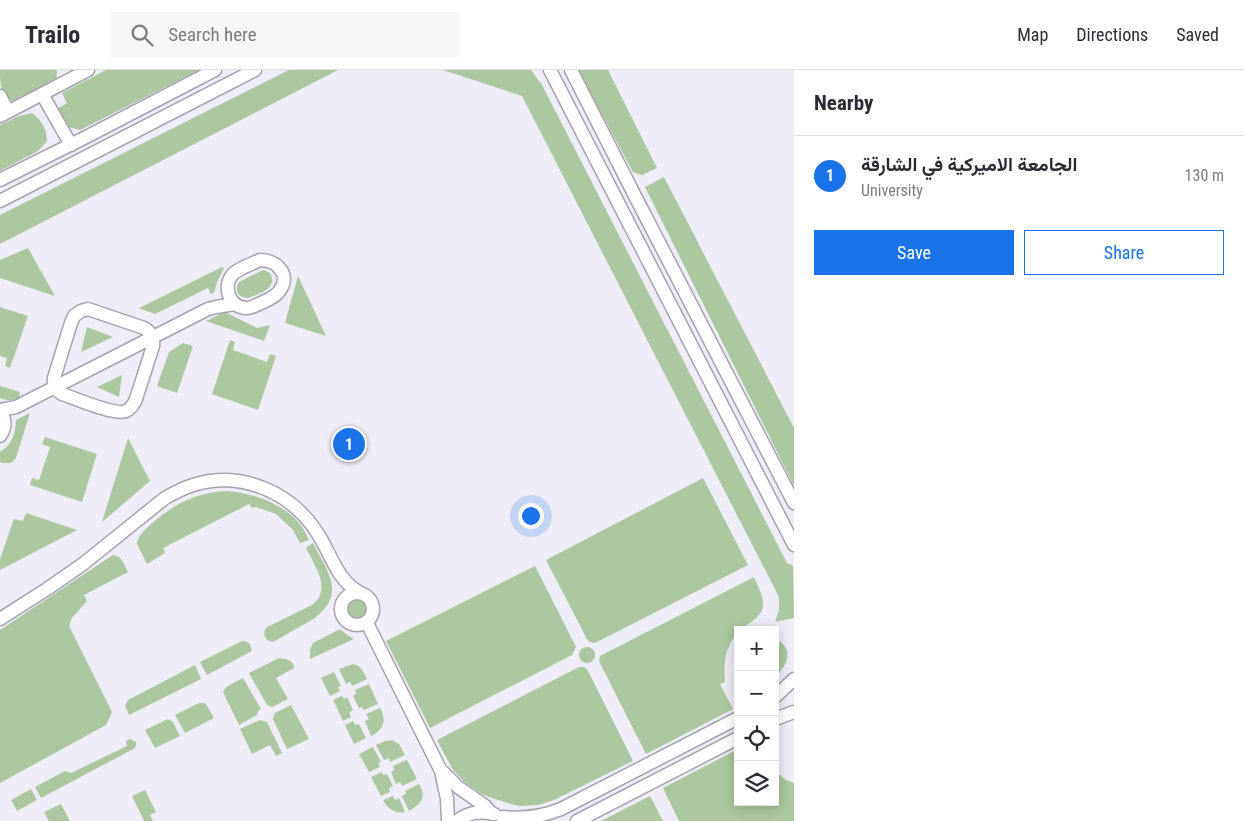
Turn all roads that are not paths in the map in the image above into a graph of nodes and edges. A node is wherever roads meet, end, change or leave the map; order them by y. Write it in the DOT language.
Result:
graph roads {
  1 [pos="88,70"];
  2 [pos="255,70"];
  3 [pos="550,70"];
  4 [pos="571,70"];
  5 [pos="209,73"];
  6 [pos="71,74"];
  7 [pos="212,92"];
  8 [pos="42,94"];
  9 [pos="0,96"];
  10 [pos="4,114"];
  11 [pos="71,145"];
  12 [pos="0,180"];
  13 [pos="0,201"];
  14 [pos="227,290"];
  15 [pos="235,304"];
  16 [pos="208,309"];
  17 [pos="153,337"];
  18 [pos="54,388"];
  19 [pos="2,414"];
  20 [pos="0,436"];
  21 [pos="794,503"];
  22 [pos="794,545"];
  23 [pos="342,579"];
  24 [pos="359,592"];
  25 [pos="344,599"];
  26 [pos="1,618"];
  27 [pos="367,623"];
  28 [pos="794,679"];
  29 [pos="779,693"];
  30 [pos="794,712"];
  31 [pos="779,718"];
  32 [pos="734,720"];
  33 [pos="734,740"];
  34 [pos="442,771"];
  35 [pos="500,817"];
  36 [pos="448,821"];
  37 [pos="457,821"];
  38 [pos="577,821"];
  1 -- 6 [label="street"];
  2 -- 7 [label="street"];
  3 -- 22 [label="street"];
  4 -- 21 [label="street"];
  5 -- 7 [label="street"];
  5 -- 11 [label="street"];
  6 -- 8 [label="street"];
  7 -- 13 [label="street"];
  8 -- 10 [label="street"];
  8 -- 11 [label="street"];
  9 -- 10 [label="street"];
  11 -- 12 [label="street"];
  14 -- 15 [label="street"];
  14 -- 15 [label="street"];
  14 -- 16 [label="street"];
  15 -- 16 [label="street"];
  16 -- 17 [label="street"];
  17 -- 18 [label="street"];
  17 -- 18 [label="street"];
  17 -- 18 [label="street"];
  18 -- 19 [label="street"];
  19 -- 20 [label="street"];
  23 -- 24 [label="street"];
  23 -- 25 [label="street"];
  23 -- 26 [label="street"];
  24 -- 25 [label="street"];
  24 -- 27 [label="street"];
  25 -- 27 [label="street"];
  27 -- 34 [label="street"];
  28 -- 29 [label="street"];
  30 -- 31 [label="street"];
  32 -- 35 [label="street"];
  33 -- 38 [label="street"];
  34 -- 35 [label="street"];
  34 -- 36 [label="street"];
  35 -- 37 [label="street"];
}
